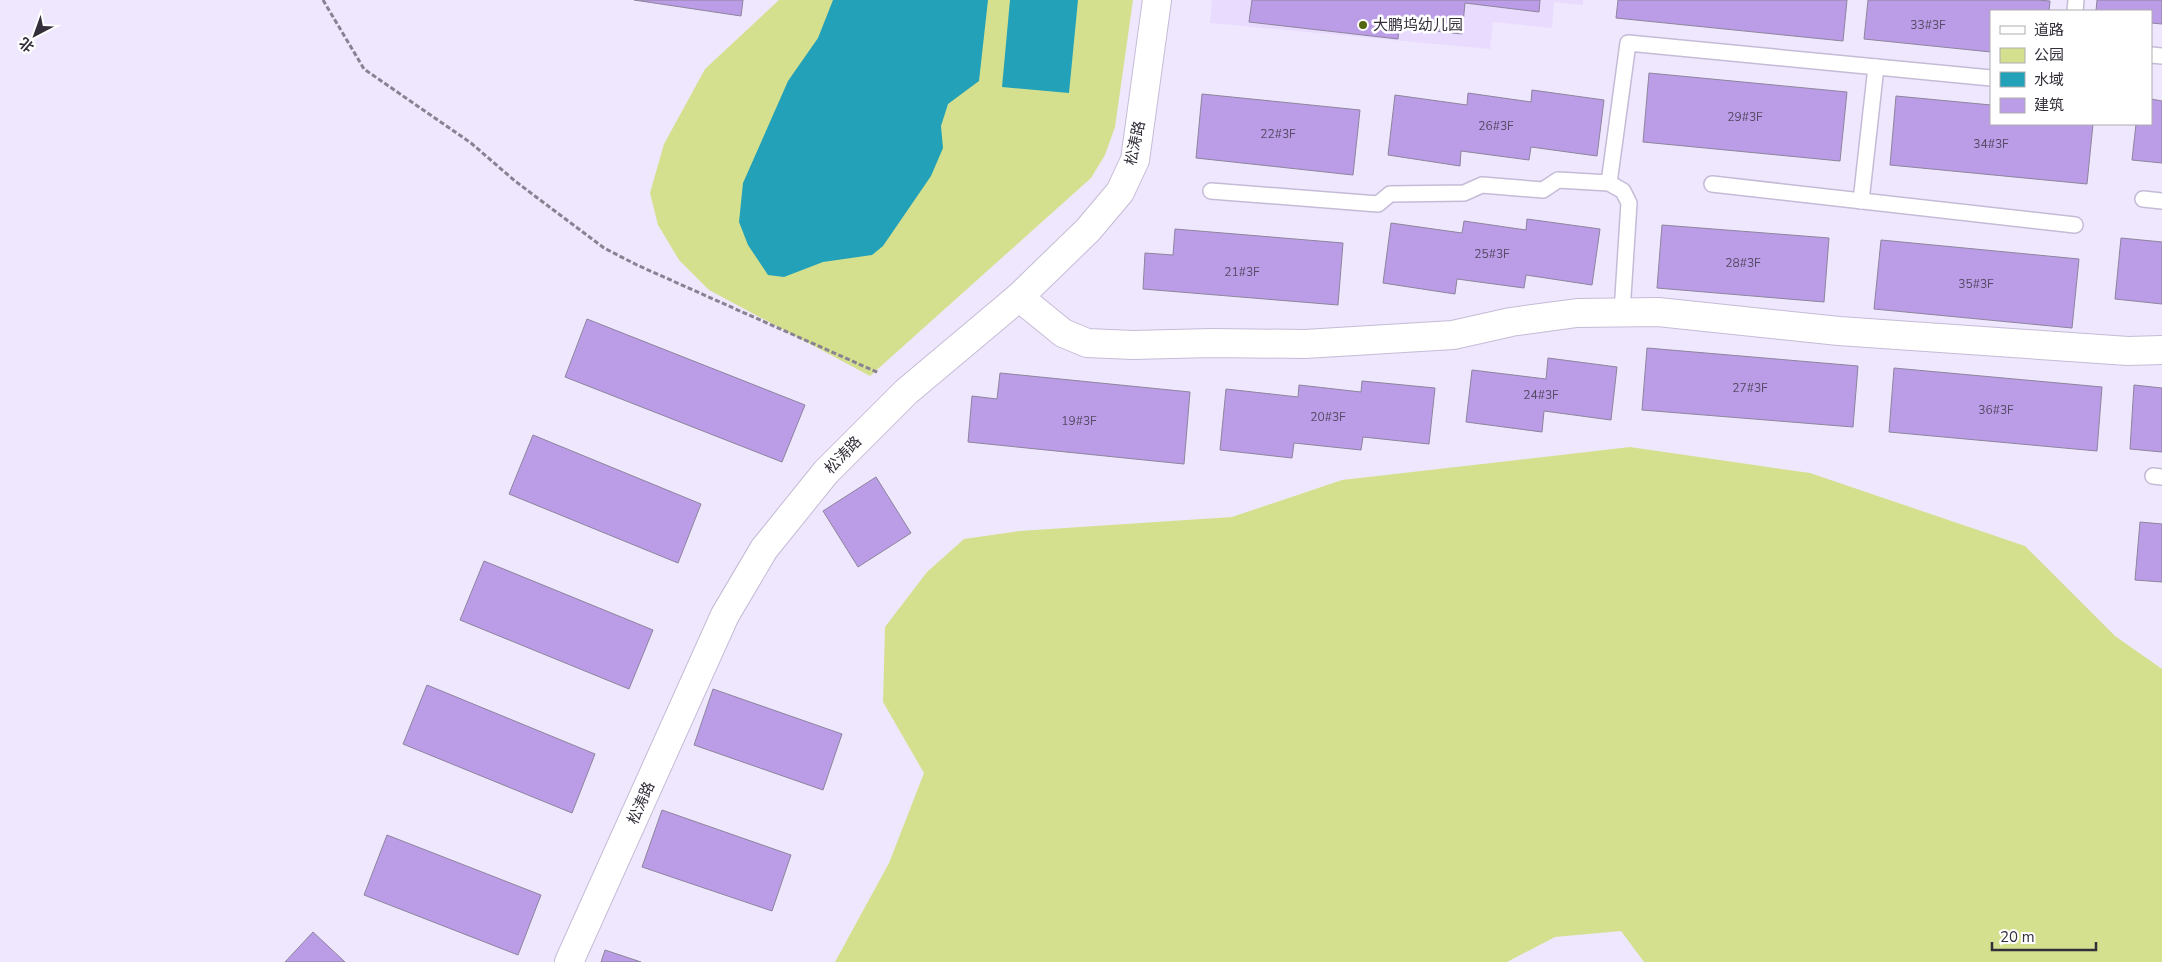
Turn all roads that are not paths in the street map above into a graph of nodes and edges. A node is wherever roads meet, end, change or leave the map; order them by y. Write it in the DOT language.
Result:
graph roads {
  1 [pos="1157,0"];
  2 [pos="1876,67"];
  3 [pos="1990,78"];
  4 [pos="1609,183"];
  5 [pos="1712,184"];
  6 [pos="1211,191"];
  7 [pos="2143,199"];
  8 [pos="1861,201"];
  9 [pos="2162,201"];
  10 [pos="2075,225"];
  11 [pos="1019,297"];
  12 [pos="1622,312"];
  13 [pos="2162,350"];
  14 [pos="569,962"];
  1 -- 11 [label="street, 松涛路"];
  2 -- 3 [label="lane"];
  2 -- 4 [label="lane"];
  2 -- 8 [label="lane"];
  4 -- 6 [label="lane"];
  4 -- 12 [label="lane"];
  5 -- 8 [label="lane"];
  7 -- 9 [label="lane"];
  8 -- 10 [label="lane"];
  11 -- 12 [label="street"];
  11 -- 14 [label="street, 松涛路"];
  12 -- 13 [label="street"];
}
